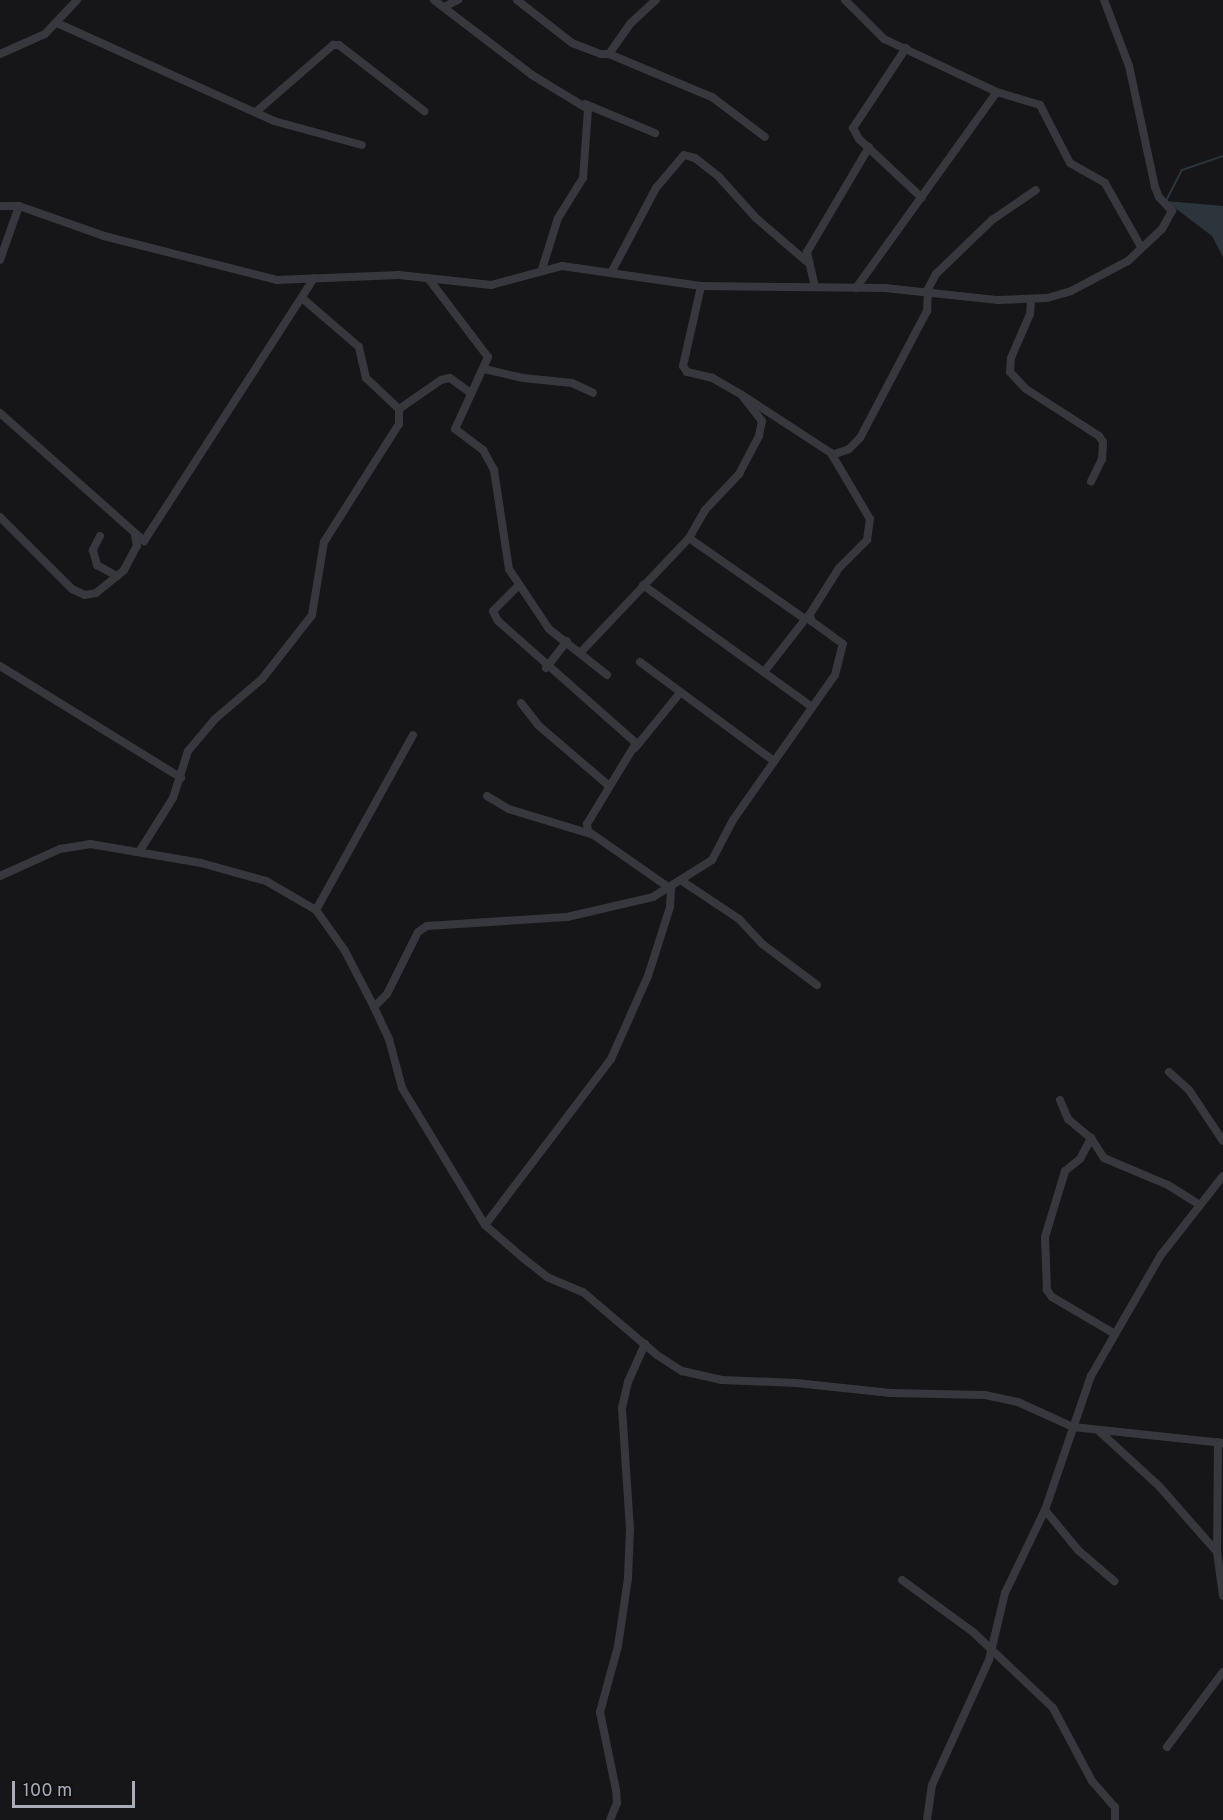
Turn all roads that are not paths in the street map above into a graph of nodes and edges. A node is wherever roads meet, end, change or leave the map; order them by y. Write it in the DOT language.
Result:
graph roads {
  1 [pos="78,0"];
  2 [pos="434,0"];
  3 [pos="458,0"];
  4 [pos="517,0"];
  5 [pos="656,0"];
  6 [pos="845,0"];
  7 [pos="1104,0"];
  8 [pos="444,7"];
  9 [pos="57,23"];
  10 [pos="906,48"];
  11 [pos="0,54"];
  12 [pos="609,54"];
  13 [pos="997,92"];
  14 [pos="585,104"];
  15 [pos="257,111"];
  16 [pos="424,111"];
  17 [pos="656,133"];
  18 [pos="765,137"];
  19 [pos="362,145"];
  20 [pos="869,147"];
  21 [pos="1036,189"];
  22 [pos="922,198"];
  23 [pos="0,206"];
  24 [pos="20,206"];
  25 [pos="1140,245"];
  26 [pos="0,260"];
  27 [pos="806,261"];
  28 [pos="542,269"];
  29 [pos="611,273"];
  30 [pos="428,278"];
  31 [pos="314,279"];
  32 [pos="700,286"];
  33 [pos="815,287"];
  34 [pos="856,288"];
  35 [pos="929,293"];
  36 [pos="302,298"];
  37 [pos="1031,301"];
  38 [pos="484,369"];
  39 [pos="471,393"];
  40 [pos="593,393"];
  41 [pos="742,395"];
  42 [pos="399,409"];
  43 [pos="0,413"];
  44 [pos="832,455"];
  45 [pos="1091,482"];
  46 [pos="0,517"];
  47 [pos="100,536"];
  48 [pos="135,536"];
  49 [pos="689,538"];
  50 [pos="117,576"];
  51 [pos="643,585"];
  52 [pos="518,586"];
  53 [pos="807,617"];
  54 [pos="567,641"];
  55 [pos="580,652"];
  56 [pos="640,662"];
  57 [pos="0,666"];
  58 [pos="546,668"];
  59 [pos="764,672"];
  60 [pos="607,675"];
  61 [pos="679,693"];
  62 [pos="521,703"];
  63 [pos="812,706"];
  64 [pos="413,735"];
  65 [pos="634,749"];
  66 [pos="774,761"];
  67 [pos="181,778"];
  68 [pos="608,785"];
  69 [pos="487,796"];
  70 [pos="591,834"];
  71 [pos="140,852"];
  72 [pos="0,876"];
  73 [pos="682,881"];
  74 [pos="671,889"];
  75 [pos="316,910"];
  76 [pos="818,985"];
  77 [pos="374,1007"];
  78 [pos="1169,1072"];
  79 [pos="1060,1100"];
  80 [pos="1091,1138"];
  81 [pos="1223,1141"];
  82 [pos="1223,1176"];
  83 [pos="1199,1204"];
  84 [pos="485,1225"];
  85 [pos="1115,1334"];
  86 [pos="645,1344"];
  87 [pos="1073,1427"];
  88 [pos="1098,1431"];
  89 [pos="1220,1443"];
  90 [pos="1045,1510"];
  91 [pos="1217,1552"];
  92 [pos="902,1580"];
  93 [pos="1114,1581"];
  94 [pos="1223,1596"];
  95 [pos="992,1650"];
  96 [pos="1223,1672"];
  97 [pos="1167,1747"];
  98 [pos="610,1820"];
  99 [pos="927,1820"];
  100 [pos="1115,1820"];
  1 -- 9 [label="street"];
  2 -- 8 [label="street"];
  3 -- 8 [label="street"];
  4 -- 12 [label="street"];
  5 -- 12 [label="street"];
  6 -- 10 [label="street"];
  7 -- 25 [label="street"];
  8 -- 14 [label="street"];
  9 -- 11 [label="street"];
  9 -- 15 [label="street"];
  10 -- 13 [label="street"];
  10 -- 20 [label="street"];
  12 -- 18 [label="street"];
  13 -- 22 [label="street"];
  13 -- 25 [label="street"];
  14 -- 17 [label="street"];
  14 -- 28 [label="street"];
  15 -- 16 [label="street"];
  15 -- 19 [label="street"];
  20 -- 22 [label="street"];
  20 -- 27 [label="street"];
  21 -- 35 [label="street"];
  22 -- 34 [label="street"];
  23 -- 24 [label="street"];
  24 -- 26 [label="street"];
  24 -- 31 [label="street"];
  25 -- 37 [label="street"];
  27 -- 29 [label="street"];
  27 -- 33 [label="street"];
  28 -- 29 [label="street"];
  28 -- 30 [label="street"];
  29 -- 32 [label="street"];
  30 -- 31 [label="street"];
  30 -- 38 [label="street"];
  31 -- 36 [label="street"];
  32 -- 33 [label="street"];
  32 -- 41 [label="street"];
  33 -- 34 [label="street"];
  34 -- 35 [label="street"];
  35 -- 37 [label="street"];
  35 -- 44 [label="street"];
  36 -- 42 [label="street"];
  36 -- 48 [label="street"];
  37 -- 45 [label="street"];
  38 -- 39 [label="street"];
  38 -- 40 [label="street"];
  39 -- 42 [label="street"];
  39 -- 52 [label="street"];
  41 -- 44 [label="street"];
  41 -- 49 [label="street"];
  42 -- 67 [label="street"];
  43 -- 48 [label="street"];
  44 -- 53 [label="street"];
  46 -- 50 [label="street"];
  47 -- 50 [label="street"];
  48 -- 50 [label="street"];
  49 -- 51 [label="street"];
  49 -- 53 [label="street"];
  51 -- 55 [label="street"];
  51 -- 59 [label="street"];
  52 -- 54 [label="street"];
  52 -- 58 [label="street"];
  53 -- 59 [label="street"];
  53 -- 63 [label="street"];
  54 -- 55 [label="street"];
  54 -- 58 [label="street"];
  55 -- 60 [label="street"];
  56 -- 61 [label="street"];
  57 -- 67 [label="street"];
  58 -- 65 [label="street"];
  59 -- 63 [label="street"];
  61 -- 65 [label="street"];
  61 -- 66 [label="street"];
  62 -- 68 [label="street"];
  63 -- 66 [label="street"];
  64 -- 75 [label="street"];
  65 -- 68 [label="street"];
  66 -- 73 [label="street"];
  67 -- 71 [label="street"];
  68 -- 70 [label="street"];
  69 -- 70 [label="street"];
  70 -- 74 [label="street"];
  71 -- 72 [label="street"];
  71 -- 75 [label="street"];
  73 -- 74 [label="street"];
  73 -- 76 [label="street"];
  74 -- 77 [label="street"];
  74 -- 84 [label="street"];
  75 -- 77 [label="street"];
  77 -- 84 [label="street"];
  78 -- 81 [label="street"];
  79 -- 80 [label="street"];
  80 -- 83 [label="street"];
  80 -- 85 [label="street"];
  82 -- 83 [label="street"];
  83 -- 85 [label="street"];
  84 -- 86 [label="street"];
  85 -- 87 [label="street"];
  86 -- 87 [label="street"];
  86 -- 98 [label="street"];
  87 -- 88 [label="street"];
  87 -- 90 [label="street"];
  88 -- 89 [label="street"];
  88 -- 91 [label="street"];
  89 -- 91 [label="street"];
  90 -- 93 [label="street"];
  90 -- 95 [label="street"];
  91 -- 94 [label="street"];
  92 -- 95 [label="street"];
  95 -- 99 [label="street"];
  95 -- 100 [label="street"];
  96 -- 97 [label="street"];
}
